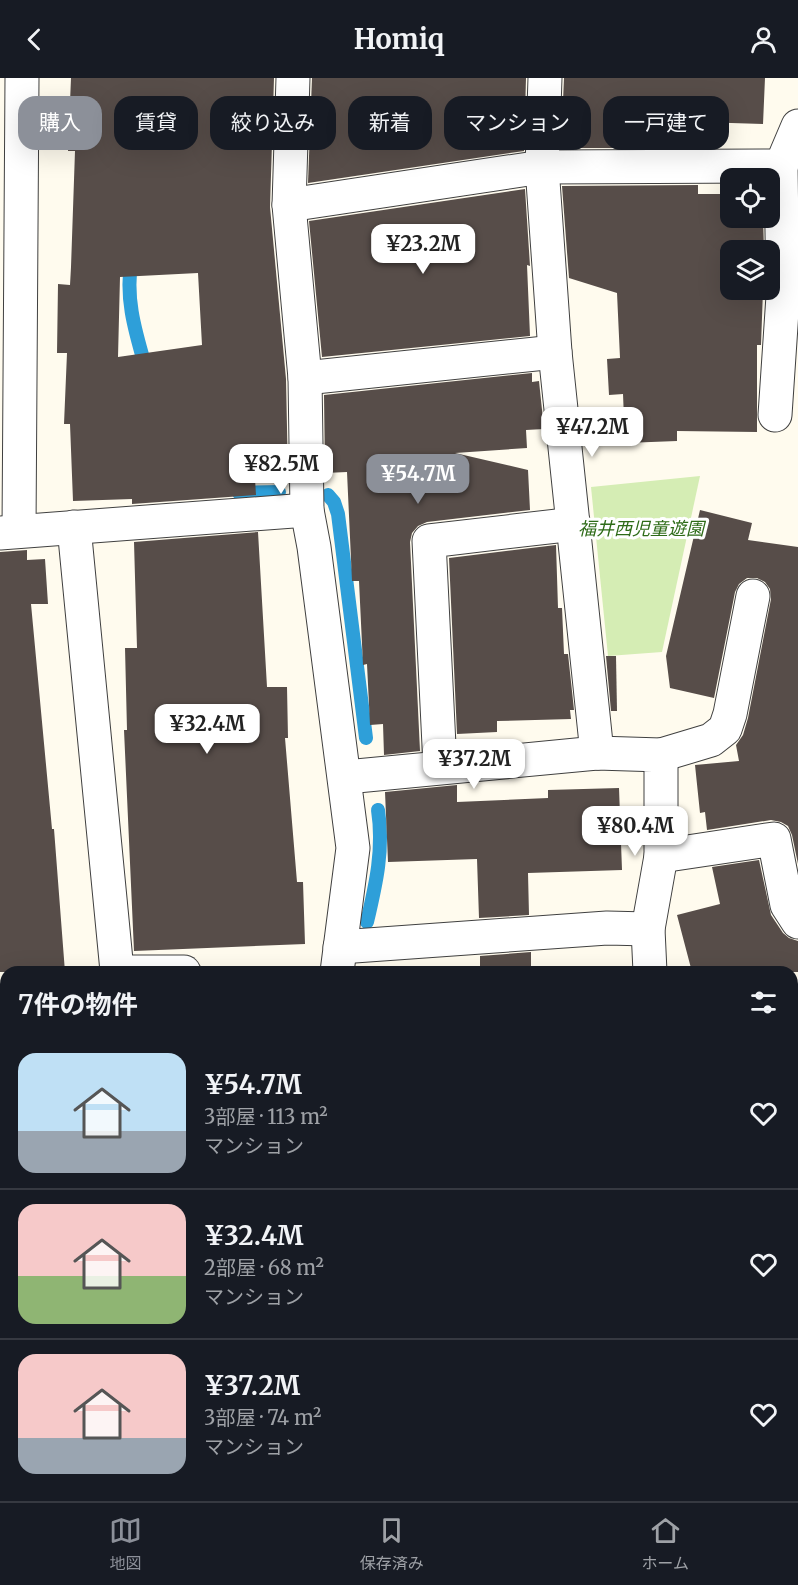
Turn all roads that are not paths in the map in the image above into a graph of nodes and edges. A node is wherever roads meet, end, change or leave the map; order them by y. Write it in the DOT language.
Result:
graph roads {
  1 [pos="22,78"];
  2 [pos="293,78"];
  3 [pos="545,78"];
  4 [pos="798,126"];
  5 [pos="781,166"];
  6 [pos="542,167"];
  7 [pos="289,205"];
  8 [pos="555,352"];
  9 [pos="305,378"];
  10 [pos="775,415"];
  11 [pos="307,510"];
  12 [pos="574,524"];
  13 [pos="74,527"];
  14 [pos="10,532"];
  15 [pos="753,596"];
  16 [pos="597,753"];
  17 [pos="661,755"];
  18 [pos="440,766"];
  19 [pos="345,777"];
  20 [pos="661,856"];
  21 [pos="798,922"];
  22 [pos="648,929"];
  23 [pos="338,959"];
  24 [pos="116,966"];
  25 [pos="650,966"];
  1 -- 14 [label="street"];
  2 -- 7 [label="street"];
  3 -- 6 [label="street"];
  4 -- 5 [label="street"];
  5 -- 6 [label="street"];
  5 -- 10 [label="street"];
  6 -- 7 [label="street"];
  6 -- 8 [label="street"];
  7 -- 9 [label="street"];
  8 -- 9 [label="street"];
  8 -- 12 [label="street"];
  9 -- 11 [label="street"];
  11 -- 13 [label="street"];
  11 -- 19 [label="street"];
  12 -- 16 [label="street"];
  12 -- 18 [label="street"];
  13 -- 14 [label="street"];
  13 -- 24 [label="street"];
  15 -- 17 [label="street"];
  16 -- 17 [label="street"];
  16 -- 18 [label="street"];
  17 -- 20 [label="street"];
  18 -- 19 [label="street"];
  19 -- 23 [label="street"];
  20 -- 21 [label="street"];
  20 -- 22 [label="street"];
  22 -- 23 [label="street"];
  22 -- 25 [label="street"];
}
